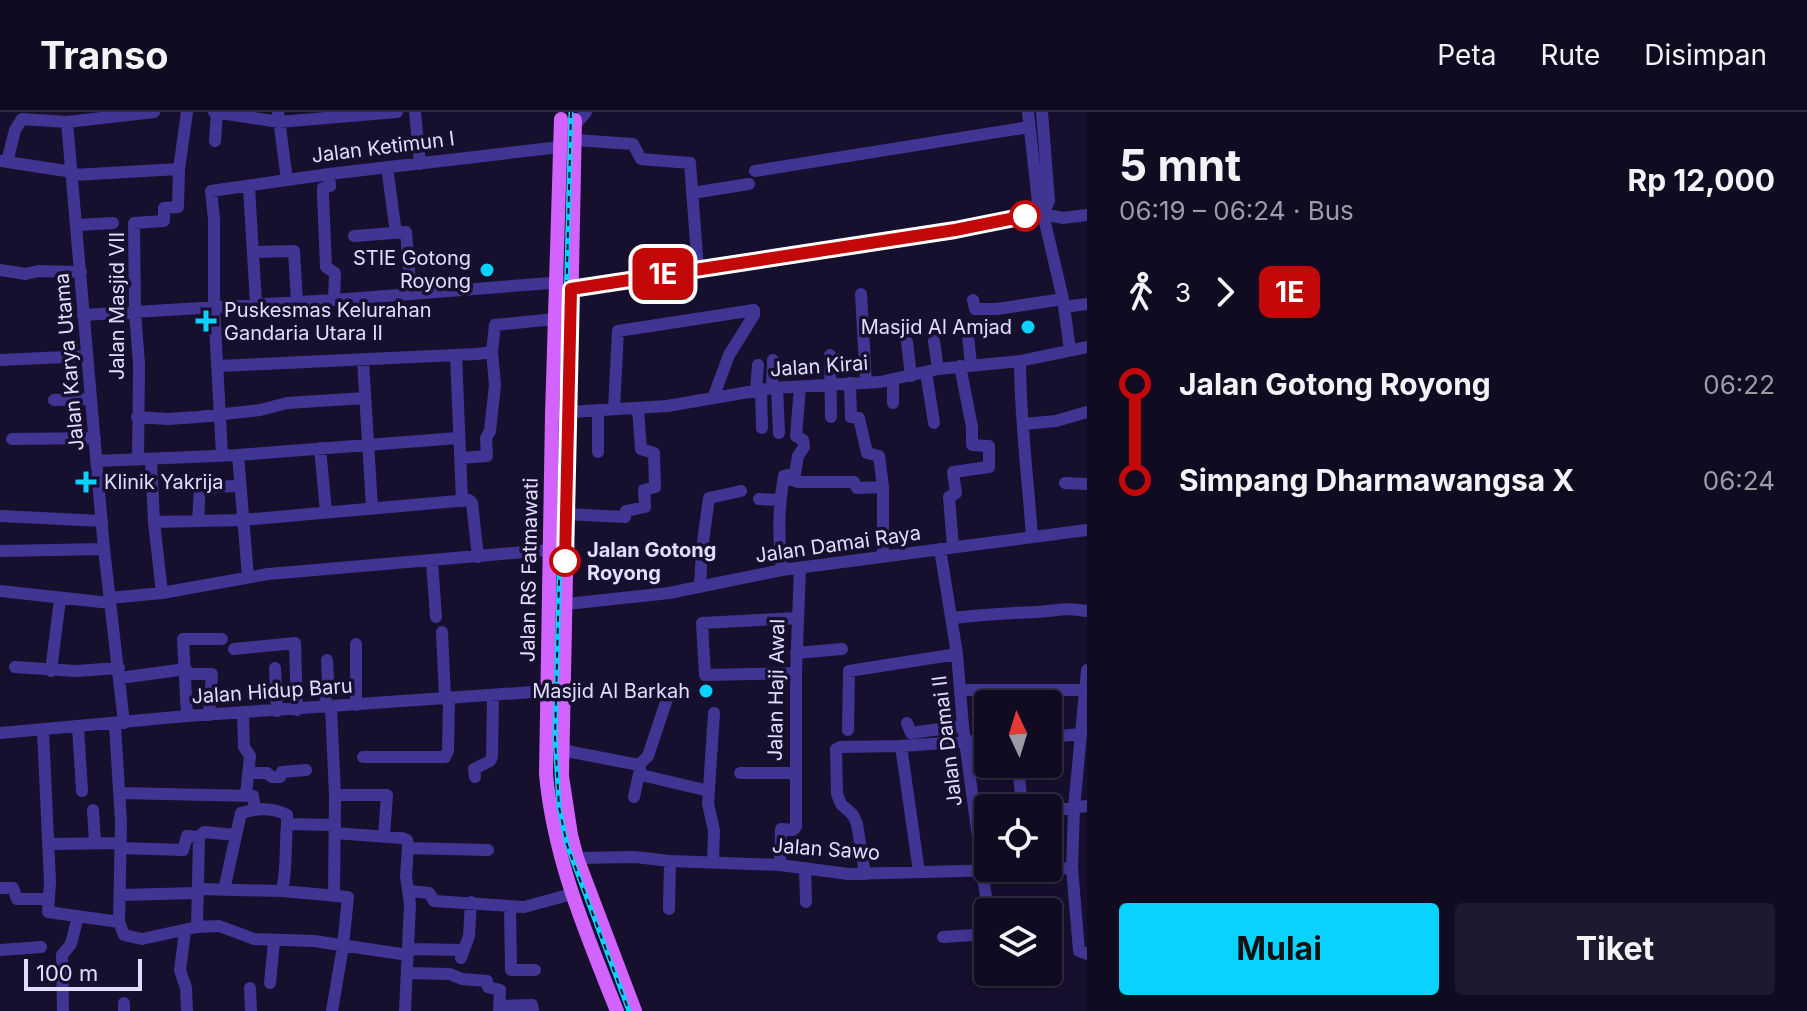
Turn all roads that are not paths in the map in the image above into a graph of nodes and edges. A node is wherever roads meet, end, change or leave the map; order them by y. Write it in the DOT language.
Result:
graph roads {
  1 [pos="154,112"];
  2 [pos="187,112"];
  3 [pos="397,112"];
  4 [pos="415,112"];
  5 [pos="1028,112"];
  6 [pos="1042,112"];
  7 [pos="219,113"];
  8 [pos="23,115"];
  9 [pos="107,115"];
  10 [pos="331,116"];
  11 [pos="279,117"];
  12 [pos="67,122"];
  13 [pos="574,123"];
  14 [pos="1029,127"];
  15 [pos="215,141"];
  16 [pos="560,147"];
  17 [pos="4,161"];
  18 [pos="420,164"];
  19 [pos="387,167"];
  20 [pos="179,169"];
  21 [pos="755,171"];
  22 [pos="73,174"];
  23 [pos="329,174"];
  24 [pos="287,180"];
  25 [pos="749,184"];
  26 [pos="249,187"];
  27 [pos="692,193"];
  28 [pos="1043,214"];
  29 [pos="1087,215"];
  30 [pos="113,223"];
  31 [pos="78,225"];
  32 [pos="396,233"];
  33 [pos="354,236"];
  34 [pos="253,252"];
  35 [pos="698,269"];
  36 [pos="0,270"];
  37 [pos="81,272"];
  38 [pos="566,284"];
  39 [pos="411,294"];
  40 [pos="861,294"];
  41 [pos="334,300"];
  42 [pos="973,300"];
  43 [pos="297,302"];
  44 [pos="1064,303"];
  45 [pos="256,304"];
  46 [pos="1087,304"];
  47 [pos="214,307"];
  48 [pos="135,312"];
  49 [pos="83,315"];
  50 [pos="555,319"];
  51 [pos="968,336"];
  52 [pos="934,341"];
  53 [pos="907,342"];
  54 [pos="1087,347"];
  55 [pos="1070,350"];
  56 [pos="492,352"];
  57 [pos="456,355"];
  58 [pos="830,355"];
  59 [pos="87,356"];
  60 [pos="0,360"];
  61 [pos="773,360"];
  62 [pos="363,361"];
  63 [pos="1020,361"];
  64 [pos="758,365"];
  65 [pos="219,366"];
  66 [pos="966,366"];
  67 [pos="932,370"];
  68 [pos="911,376"];
  69 [pos="893,379"];
  70 [pos="850,383"];
  71 [pos="866,383"];
  72 [pos="830,384"];
  73 [pos="800,387"];
  74 [pos="766,389"];
  75 [pos="365,398"];
  76 [pos="713,398"];
  77 [pos="91,399"];
  78 [pos="54,400"];
  79 [pos="893,403"];
  80 [pos="614,409"];
  81 [pos="638,409"];
  82 [pos="598,410"];
  83 [pos="569,412"];
  84 [pos="1087,412"];
  85 [pos="221,414"];
  86 [pos="137,417"];
  87 [pos="831,417"];
  88 [pos="934,423"];
  89 [pos="1024,424"];
  90 [pos="762,428"];
  91 [pos="779,433"];
  92 [pos="95,438"];
  93 [pos="458,438"];
  94 [pos="12,439"];
  95 [pos="366,443"];
  96 [pos="320,448"];
  97 [pos="598,452"];
  98 [pos="222,455"];
  99 [pos="238,455"];
  100 [pos="460,458"];
  101 [pos="144,459"];
  102 [pos="97,461"];
  103 [pos="788,476"];
  104 [pos="1065,483"];
  105 [pos="1087,484"];
  106 [pos="240,486"];
  107 [pos="883,487"];
  108 [pos="741,491"];
  109 [pos="759,499"];
  110 [pos="780,500"];
  111 [pos="462,501"];
  112 [pos="372,507"];
  113 [pos="326,512"];
  114 [pos="566,514"];
  115 [pos="0,516"];
  116 [pos="242,520"];
  117 [pos="102,521"];
  118 [pos="198,521"];
  119 [pos="154,522"];
  120 [pos="1087,530"];
  121 [pos="1032,537"];
  122 [pos="947,548"];
  123 [pos="104,549"];
  124 [pos="549,550"];
  125 [pos="0,551"];
  126 [pos="478,557"];
  127 [pos="883,557"];
  128 [pos="432,562"];
  129 [pos="800,568"];
  130 [pos="782,570"];
  131 [pos="248,577"];
  132 [pos="700,587"];
  133 [pos="0,591"];
  134 [pos="162,593"];
  135 [pos="60,599"];
  136 [pos="110,601"];
  137 [pos="564,605"];
  138 [pos="548,606"];
  139 [pos="1087,611"];
  140 [pos="436,617"];
  141 [pos="797,618"];
  142 [pos="952,618"];
  143 [pos="439,632"];
  144 [pos="222,639"];
  145 [pos="356,644"];
  146 [pos="234,649"];
  147 [pos="842,649"];
  148 [pos="796,653"];
  149 [pos="957,654"];
  150 [pos="327,660"];
  151 [pos="15,667"];
  152 [pos="275,668"];
  153 [pos="1087,670"];
  154 [pos="51,671"];
  155 [pos="186,672"];
  156 [pos="119,673"];
  157 [pos="796,673"];
  158 [pos="961,690"];
  159 [pos="1085,690"];
  160 [pos="547,691"];
  161 [pos="493,696"];
  162 [pos="444,698"];
  163 [pos="667,699"];
  164 [pos="356,705"];
  165 [pos="329,707"];
  166 [pos="297,710"];
  167 [pos="277,711"];
  168 [pos="243,713"];
  169 [pos="714,713"];
  170 [pos="209,715"];
  171 [pos="187,716"];
  172 [pos="907,723"];
  173 [pos="119,724"];
  174 [pos="963,726"];
  175 [pos="78,728"];
  176 [pos="848,730"];
  177 [pos="43,731"];
  178 [pos="0,733"];
  179 [pos="1081,734"];
  180 [pos="1062,736"];
  181 [pos="966,741"];
  182 [pos="974,741"];
  183 [pos="901,746"];
  184 [pos="561,750"];
  185 [pos="363,757"];
  186 [pos="306,770"];
  187 [pos="639,770"];
  188 [pos="248,773"];
  189 [pos="740,773"];
  190 [pos="795,773"];
  191 [pos="475,777"];
  192 [pos="82,791"];
  193 [pos="709,791"];
  194 [pos="120,793"];
  195 [pos="977,794"];
  196 [pos="246,795"];
  197 [pos="335,795"];
  198 [pos="634,797"];
  199 [pos="1080,807"];
  200 [pos="255,809"];
  201 [pos="93,810"];
  202 [pos="287,824"];
  203 [pos="335,829"];
  204 [pos="1080,834"];
  205 [pos="235,835"];
  206 [pos="384,836"];
  207 [pos="199,837"];
  208 [pos="95,842"];
  209 [pos="49,844"];
  210 [pos="121,846"];
  211 [pos="408,848"];
  212 [pos="488,850"];
  213 [pos="577,858"];
  214 [pos="670,861"];
  215 [pos="713,863"];
  216 [pos="780,865"];
  217 [pos="805,868"];
  218 [pos="1062,868"];
  219 [pos="1072,868"];
  220 [pos="974,870"];
  221 [pos="919,872"];
  222 [pos="865,874"];
  223 [pos="0,888"];
  224 [pos="224,890"];
  225 [pos="197,891"];
  226 [pos="282,891"];
  227 [pos="410,891"];
  228 [pos="572,894"];
  229 [pos="120,895"];
  230 [pos="334,895"];
  231 [pos="471,902"];
  232 [pos="806,902"];
  233 [pos="48,906"];
  234 [pos="510,906"];
  235 [pos="669,909"];
  236 [pos="78,916"];
  237 [pos="120,925"];
  238 [pos="191,929"];
  239 [pos="974,935"];
  240 [pos="943,937"];
  241 [pos="274,941"];
  242 [pos="343,946"];
  243 [pos="41,947"];
  244 [pos="0,950"];
  245 [pos="408,952"];
  246 [pos="1087,954"];
  247 [pos="535,970"];
  248 [pos="407,973"];
  249 [pos="270,983"];
  250 [pos="250,988"];
  251 [pos="500,1009"];
  252 [pos="63,1011"];
  253 [pos="187,1011"];
  254 [pos="194,1011"];
  255 [pos="251,1011"];
  256 [pos="332,1011"];
  257 [pos="405,1011"];
  258 [pos="533,1011"];
  259 [pos="617,1011"];
  260 [pos="635,1011"];
  1 -- 9 [label="street"];
  2 -- 20 [label="street"];
  3 -- 10 [label="street"];
  4 -- 18 [label="street"];
  5 -- 14 [label="street"];
  6 -- 28 [label="street"];
  7 -- 11 [label="street"];
  7 -- 15 [label="street"];
  8 -- 12 [label="street"];
  8 -- 17 [label="street"];
  9 -- 12 [label="street"];
  10 -- 11 [label="street"];
  11 -- 24 [label="street"];
  12 -- 22 [label="street, Jalan Karya Utama"];
  13 -- 16 [label="main road, Jalan RS Fatmawati"];
  13 -- 27 [label="street"];
  13 -- 38 [label="main road, Jalan RS Fatmawati"];
  14 -- 21 [label="street"];
  14 -- 28 [label="street"];
  16 -- 18 [label="street, Jalan Ketimun I"];
  16 -- 38 [label="main road, Jalan RS Fatmawati"];
  17 -- 22 [label="street"];
  18 -- 19 [label="street, Jalan Ketimun I"];
  19 -- 23 [label="street, Jalan Ketimun I"];
  19 -- 32 [label="street"];
  20 -- 22 [label="street"];
  20 -- 48 [label="street, Jalan Masjid VII"];
  22 -- 31 [label="street, Jalan Karya Utama"];
  23 -- 24 [label="street, Jalan Ketimun I"];
  23 -- 41 [label="street"];
  24 -- 26 [label="street, Jalan Ketimun I"];
  25 -- 27 [label="street"];
  26 -- 34 [label="street"];
  26 -- 47 [label="street, Jalan Ketimun I"];
  27 -- 35 [label="street"];
  28 -- 29 [label="street"];
  28 -- 35 [label="street"];
  28 -- 44 [label="street"];
  30 -- 31 [label="street"];
  31 -- 37 [label="street, Jalan Karya Utama"];
  32 -- 33 [label="street"];
  32 -- 39 [label="street"];
  34 -- 43 [label="street"];
  34 -- 45 [label="street"];
  35 -- 38 [label="street"];
  36 -- 37 [label="street"];
  37 -- 49 [label="street, Jalan Karya Utama"];
  38 -- 39 [label="street"];
  38 -- 50 [label="main road, Jalan RS Fatmawati"];
  38 -- 83 [label="main road, Jalan RS Fatmawati"];
  39 -- 41 [label="street"];
  40 -- 71 [label="street"];
  41 -- 43 [label="street"];
  42 -- 44 [label="street"];
  43 -- 45 [label="street"];
  44 -- 46 [label="street"];
  44 -- 55 [label="street"];
  45 -- 47 [label="street"];
  47 -- 48 [label="street"];
  47 -- 65 [label="street"];
  48 -- 49 [label="street"];
  48 -- 86 [label="street, Jalan Masjid VII"];
  49 -- 59 [label="street, Jalan Karya Utama"];
  50 -- 56 [label="street"];
  50 -- 124 [label="main road, Jalan RS Fatmawati"];
  51 -- 66 [label="street"];
  52 -- 67 [label="street"];
  53 -- 68 [label="street"];
  54 -- 55 [label="street, Jalan Kirai"];
  55 -- 63 [label="street, Jalan Kirai"];
  56 -- 57 [label="street"];
  56 -- 100 [label="street"];
  57 -- 62 [label="street"];
  57 -- 93 [label="street"];
  58 -- 72 [label="street"];
  59 -- 60 [label="street"];
  59 -- 77 [label="street, Jalan Karya Utama"];
  61 -- 74 [label="street"];
  62 -- 65 [label="street"];
  62 -- 75 [label="street"];
  63 -- 66 [label="street, Jalan Kirai"];
  63 -- 89 [label="street"];
  64 -- 74 [label="street"];
  65 -- 85 [label="street"];
  66 -- 67 [label="street, Jalan Kirai"];
  66 -- 122 [label="street, Jalan Damai II"];
  67 -- 68 [label="street, Jalan Kirai"];
  67 -- 88 [label="street"];
  68 -- 69 [label="street, Jalan Kirai"];
  69 -- 71 [label="street, Jalan Kirai"];
  69 -- 79 [label="street"];
  70 -- 71 [label="street, Jalan Kirai"];
  70 -- 72 [label="street, Jalan Kirai"];
  70 -- 107 [label="street"];
  72 -- 73 [label="street, Jalan Kirai"];
  72 -- 87 [label="street"];
  73 -- 74 [label="street, Jalan Kirai"];
  73 -- 103 [label="street"];
  74 -- 76 [label="street, Jalan Kirai"];
  74 -- 90 [label="street"];
  74 -- 91 [label="street"];
  75 -- 85 [label="street"];
  75 -- 95 [label="street"];
  76 -- 80 [label="street"];
  76 -- 81 [label="street, Jalan Kirai"];
  77 -- 78 [label="street"];
  77 -- 92 [label="street, Jalan Karya Utama"];
  80 -- 81 [label="street, Jalan Kirai"];
  80 -- 82 [label="street, Jalan Kirai"];
  81 -- 114 [label="street"];
  82 -- 83 [label="street, Jalan Kirai"];
  82 -- 97 [label="street"];
  83 -- 114 [label="main road, Jalan RS Fatmawati"];
  84 -- 89 [label="street"];
  85 -- 86 [label="street"];
  85 -- 98 [label="street"];
  86 -- 101 [label="street, Jalan Masjid VII"];
  89 -- 121 [label="street"];
  92 -- 94 [label="street"];
  92 -- 102 [label="street, Jalan Karya Utama"];
  93 -- 95 [label="street"];
  93 -- 100 [label="street"];
  95 -- 96 [label="street"];
  95 -- 112 [label="street"];
  96 -- 99 [label="street"];
  96 -- 113 [label="street"];
  98 -- 99 [label="street"];
  98 -- 101 [label="street"];
  99 -- 106 [label="street"];
  100 -- 111 [label="street"];
  101 -- 102 [label="street"];
  101 -- 119 [label="street, Jalan Masjid VII"];
  102 -- 117 [label="street, Jalan Karya Utama"];
  103 -- 107 [label="street"];
  103 -- 110 [label="street"];
  104 -- 105 [label="street"];
  106 -- 116 [label="street"];
  106 -- 118 [label="street"];
  107 -- 127 [label="street"];
  108 -- 132 [label="street"];
  109 -- 110 [label="street"];
  110 -- 130 [label="street"];
  111 -- 112 [label="street"];
  111 -- 126 [label="street"];
  112 -- 113 [label="street"];
  113 -- 116 [label="street"];
  114 -- 137 [label="main road, Jalan RS Fatmawati"];
  115 -- 117 [label="street"];
  116 -- 118 [label="street"];
  116 -- 131 [label="street"];
  117 -- 123 [label="street, Jalan Karya Utama"];
  118 -- 119 [label="street"];
  119 -- 134 [label="street, Jalan Masjid VII"];
  120 -- 121 [label="street, Jalan Damai Raya"];
  121 -- 122 [label="street, Jalan Damai Raya"];
  122 -- 127 [label="street, Jalan Damai Raya"];
  122 -- 142 [label="street, Jalan Damai II"];
  123 -- 125 [label="street"];
  123 -- 136 [label="street, Jalan Karya Utama"];
  124 -- 126 [label="street"];
  124 -- 138 [label="main road, Jalan RS Fatmawati"];
  126 -- 128 [label="street"];
  127 -- 129 [label="street, Jalan Damai Raya"];
  128 -- 131 [label="street"];
  128 -- 140 [label="street"];
  129 -- 130 [label="street, Jalan Damai Raya"];
  129 -- 141 [label="street, Jalan Haji Awal"];
  130 -- 132 [label="street, Jalan Damai Raya"];
  131 -- 134 [label="street"];
  132 -- 137 [label="street, Jalan Damai Raya"];
  133 -- 135 [label="street"];
  134 -- 136 [label="street"];
  135 -- 136 [label="street"];
  135 -- 154 [label="street"];
  136 -- 156 [label="street, Jalan Karya Utama"];
  137 -- 138 [label="street, Jalan Damai Raya"];
  137 -- 184 [label="main road, Jalan RS Fatmawati"];
  138 -- 160 [label="main road, Jalan RS Fatmawati"];
  139 -- 142 [label="street"];
  141 -- 148 [label="street, Jalan Haji Awal"];
  141 -- 157 [label="street"];
  142 -- 149 [label="street, Jalan Damai II"];
  143 -- 162 [label="street"];
  144 -- 155 [label="street"];
  145 -- 164 [label="street"];
  146 -- 166 [label="street"];
  147 -- 148 [label="street"];
  148 -- 157 [label="street, Jalan Haji Awal"];
  149 -- 158 [label="street, Jalan Damai II"];
  149 -- 176 [label="street, Jalan Damai II"];
  150 -- 165 [label="street"];
  151 -- 154 [label="street"];
  152 -- 167 [label="street"];
  153 -- 159 [label="street"];
  154 -- 156 [label="street"];
  155 -- 156 [label="street"];
  155 -- 170 [label="street"];
  155 -- 171 [label="street"];
  156 -- 173 [label="street, Jalan Karya Utama"];
  157 -- 190 [label="street, Jalan Haji Awal"];
  158 -- 159 [label="street"];
  158 -- 174 [label="street, Jalan Damai II"];
  159 -- 179 [label="street"];
  160 -- 161 [label="street, Jalan Hidup Baru"];
  160 -- 228 [label="main road, Jalan RS Fatmawati"];
  161 -- 162 [label="street, Jalan Hidup Baru"];
  161 -- 191 [label="street"];
  162 -- 164 [label="street, Jalan Hidup Baru"];
  162 -- 185 [label="street"];
  163 -- 187 [label="street"];
  164 -- 165 [label="street, Jalan Hidup Baru"];
  165 -- 166 [label="street, Jalan Hidup Baru"];
  165 -- 197 [label="street"];
  166 -- 167 [label="street, Jalan Hidup Baru"];
  167 -- 168 [label="street, Jalan Hidup Baru"];
  168 -- 170 [label="street, Jalan Hidup Baru"];
  168 -- 188 [label="street"];
  169 -- 193 [label="street"];
  170 -- 171 [label="street, Jalan Hidup Baru"];
  171 -- 173 [label="street, Jalan Hidup Baru"];
  172 -- 174 [label="street"];
  173 -- 175 [label="street, Jalan Hidup Baru"];
  173 -- 194 [label="street, Jalan Karya Utama"];
  174 -- 181 [label="street, Jalan Damai II"];
  175 -- 177 [label="street, Jalan Hidup Baru"];
  175 -- 192 [label="street"];
  177 -- 178 [label="street, Jalan Hidup Baru"];
  177 -- 209 [label="street"];
  179 -- 180 [label="street"];
  179 -- 199 [label="street"];
  181 -- 182 [label="street"];
  181 -- 183 [label="street"];
  181 -- 195 [label="street, Jalan Damai II"];
  183 -- 221 [label="street"];
  183 -- 222 [label="street"];
  184 -- 187 [label="street"];
  184 -- 213 [label="main road, Jalan RS Fatmawati"];
  186 -- 188 [label="street"];
  187 -- 193 [label="street"];
  187 -- 198 [label="street"];
  188 -- 196 [label="street"];
  189 -- 190 [label="street"];
  190 -- 216 [label="street, Jalan Haji Awal"];
  193 -- 215 [label="street"];
  194 -- 196 [label="street"];
  194 -- 210 [label="street, Jalan Karya Utama"];
  196 -- 200 [label="street"];
  197 -- 203 [label="street"];
  197 -- 206 [label="street"];
  199 -- 204 [label="street"];
  200 -- 202 [label="street"];
  200 -- 205 [label="street"];
  201 -- 208 [label="street"];
  202 -- 203 [label="street"];
  202 -- 226 [label="street"];
  203 -- 206 [label="street"];
  203 -- 230 [label="street"];
  204 -- 219 [label="street"];
  205 -- 207 [label="street"];
  205 -- 224 [label="street"];
  206 -- 211 [label="street"];
  207 -- 210 [label="street"];
  207 -- 225 [label="street"];
  208 -- 209 [label="street"];
  208 -- 210 [label="street"];
  209 -- 233 [label="street"];
  210 -- 229 [label="street, Jalan Karya Utama"];
  211 -- 212 [label="street"];
  211 -- 227 [label="street"];
  213 -- 214 [label="street, Jalan Sawo"];
  213 -- 260 [label="main road, Jalan RS Fatmawati"];
  214 -- 215 [label="street, Jalan Sawo"];
  214 -- 235 [label="street"];
  215 -- 216 [label="street, Jalan Sawo"];
  216 -- 217 [label="street, Jalan Sawo"];
  217 -- 222 [label="street, Jalan Sawo"];
  217 -- 232 [label="street"];
  218 -- 219 [label="street, Jalan Sawo"];
  219 -- 246 [label="street"];
  220 -- 221 [label="street, Jalan Sawo"];
  221 -- 222 [label="street, Jalan Sawo"];
  223 -- 233 [label="street"];
  224 -- 225 [label="street"];
  224 -- 226 [label="street"];
  225 -- 229 [label="street"];
  225 -- 238 [label="street"];
  226 -- 230 [label="street"];
  227 -- 231 [label="street"];
  227 -- 245 [label="street"];
  228 -- 234 [label="street"];
  228 -- 259 [label="main road, Jalan RS Fatmawati"];
  229 -- 237 [label="street, Jalan Karya Utama"];
  230 -- 242 [label="street"];
  231 -- 234 [label="street"];
  231 -- 245 [label="street"];
  233 -- 236 [label="street"];
  234 -- 247 [label="street"];
  236 -- 237 [label="street"];
  236 -- 252 [label="street"];
  237 -- 238 [label="street"];
  238 -- 241 [label="street"];
  238 -- 253 [label="street"];
  239 -- 240 [label="street"];
  241 -- 242 [label="street"];
  241 -- 249 [label="street"];
  242 -- 245 [label="street"];
  242 -- 256 [label="street"];
  243 -- 244 [label="street"];
  245 -- 248 [label="street"];
  248 -- 251 [label="street"];
  248 -- 257 [label="street"];
  250 -- 255 [label="street"];
  251 -- 258 [label="street"];
  253 -- 254 [label="street"];
}
